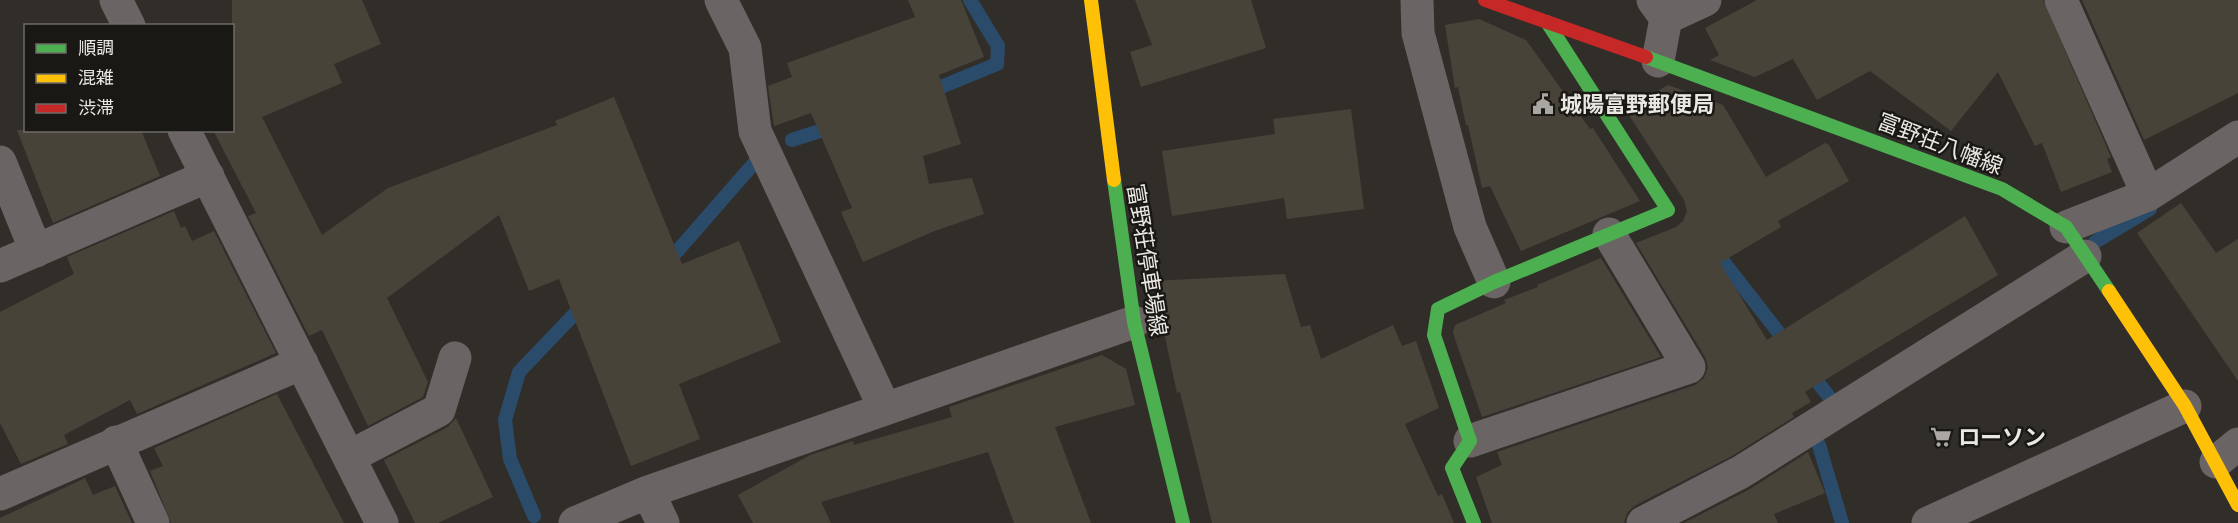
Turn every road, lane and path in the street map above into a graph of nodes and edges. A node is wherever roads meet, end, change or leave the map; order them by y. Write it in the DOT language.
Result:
graph roads {
  1 [pos="116,0"];
  2 [pos="721,0"];
  3 [pos="1090,0"];
  4 [pos="1417,0"];
  5 [pos="1485,0"];
  6 [pos="1705,0"];
  7 [pos="2061,0"];
  8 [pos="1660,9"];
  9 [pos="1547,22"];
  10 [pos="128,24"];
  11 [pos="1658,61"];
  12 [pos="185,132"];
  13 [pos="2238,137"];
  14 [pos="0,162"];
  15 [pos="208,176"];
  16 [pos="2148,195"];
  17 [pos="2066,227"];
  18 [pos="1609,234"];
  19 [pos="36,251"];
  20 [pos="2085,256"];
  21 [pos="0,266"];
  22 [pos="1494,282"];
  23 [pos="1134,322"];
  24 [pos="455,358"];
  25 [pos="302,363"];
  26 [pos="2185,406"];
  27 [pos="884,407"];
  28 [pos="1470,441"];
  29 [pos="116,442"];
  30 [pos="2227,453"];
  31 [pos="349,457"];
  32 [pos="648,492"];
  33 [pos="0,494"];
  34 [pos="2238,506"];
  35 [pos="1947,519"];
  36 [pos="153,523"];
  37 [pos="382,523"];
  38 [pos="574,523"];
  39 [pos="663,523"];
  40 [pos="1183,523"];
  41 [pos="1474,523"];
  42 [pos="1643,523"];
  1 -- 10 [label="street"];
  2 -- 27 [label="street"];
  3 -- 23 [label="main road, 富野荘停車場線"];
  4 -- 22 [label="street"];
  5 -- 9 [label="main road, 富野荘八幡線"];
  6 -- 8 [label="street"];
  7 -- 16 [label="street"];
  8 -- 11 [label="street"];
  9 -- 11 [label="main road, 富野荘八幡線"];
  9 -- 18 [label="main road"];
  11 -- 17 [label="main road, 富野荘八幡線"];
  12 -- 15 [label="street"];
  13 -- 16 [label="street"];
  14 -- 19 [label="street"];
  15 -- 19 [label="street"];
  15 -- 25 [label="street"];
  16 -- 17 [label="street"];
  17 -- 20 [label="main road, 富野荘八幡線"];
  18 -- 22 [label="main road"];
  18 -- 28 [label="street"];
  19 -- 21 [label="street"];
  20 -- 26 [label="main road, 富野荘八幡線"];
  20 -- 42 [label="street"];
  22 -- 28 [label="main road"];
  23 -- 27 [label="street"];
  23 -- 40 [label="main road, 富野荘停車場線"];
  24 -- 31 [label="street"];
  25 -- 29 [label="street"];
  25 -- 31 [label="street"];
  26 -- 30 [label="main road, 富野荘八幡線"];
  26 -- 35 [label="street"];
  27 -- 32 [label="street"];
  28 -- 41 [label="main road"];
  29 -- 33 [label="street"];
  29 -- 36 [label="street"];
  30 -- 34 [label="main road, 富野荘八幡線"];
  31 -- 37 [label="street"];
  32 -- 38 [label="street"];
  32 -- 39 [label="street"];
}
